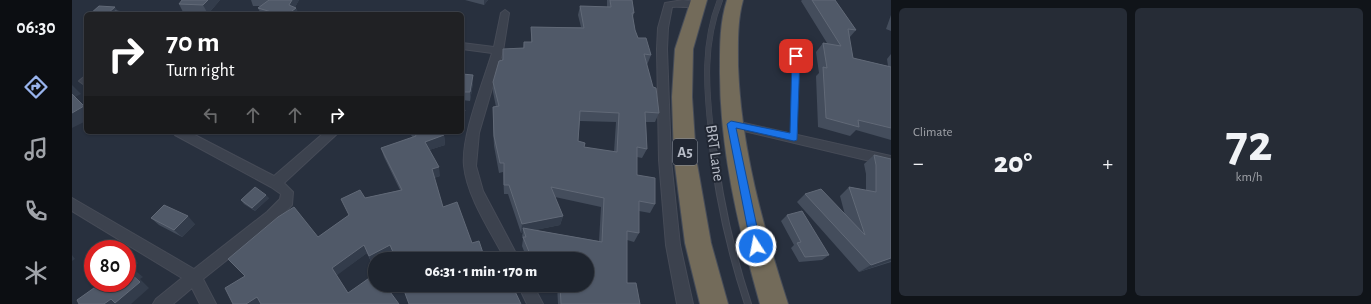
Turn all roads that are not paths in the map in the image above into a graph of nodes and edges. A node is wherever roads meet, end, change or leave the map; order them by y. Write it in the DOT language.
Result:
graph roads {
  1 [pos="720,0"];
  2 [pos="735,0"];
  3 [pos="698,2"];
  4 [pos="504,13"];
  5 [pos="796,44"];
  6 [pos="464,46"];
  7 [pos="498,51"];
  8 [pos="731,124"];
  9 [pos="183,134"];
  10 [pos="331,134"];
  11 [pos="794,138"];
  12 [pos="891,162"];
  13 [pos="276,184"];
  14 [pos="72,204"];
  15 [pos="508,252"];
  16 [pos="195,278"];
  17 [pos="529,292"];
  18 [pos="161,304"];
  19 [pos="208,304"];
  20 [pos="535,304"];
  21 [pos="685,304"];
  22 [pos="714,304"];
  23 [pos="748,304"];
  24 [pos="774,304"];
  1 -- 23 [label="lane, BRT Lane"];
  2 -- 8 [label="highway"];
  3 -- 21 [label="street"];
  3 -- 22 [label="highway, A5"];
  4 -- 7 [label="street"];
  5 -- 11 [label="lane"];
  6 -- 7 [label="street"];
  7 -- 15 [label="street"];
  8 -- 11 [label="street"];
  8 -- 24 [label="highway"];
  9 -- 13 [label="street"];
  10 -- 13 [label="street"];
  11 -- 12 [label="street"];
  13 -- 16 [label="street"];
  14 -- 16 [label="street"];
  16 -- 18 [label="street"];
  16 -- 19 [label="street"];
  17 -- 20 [label="street"];
}
